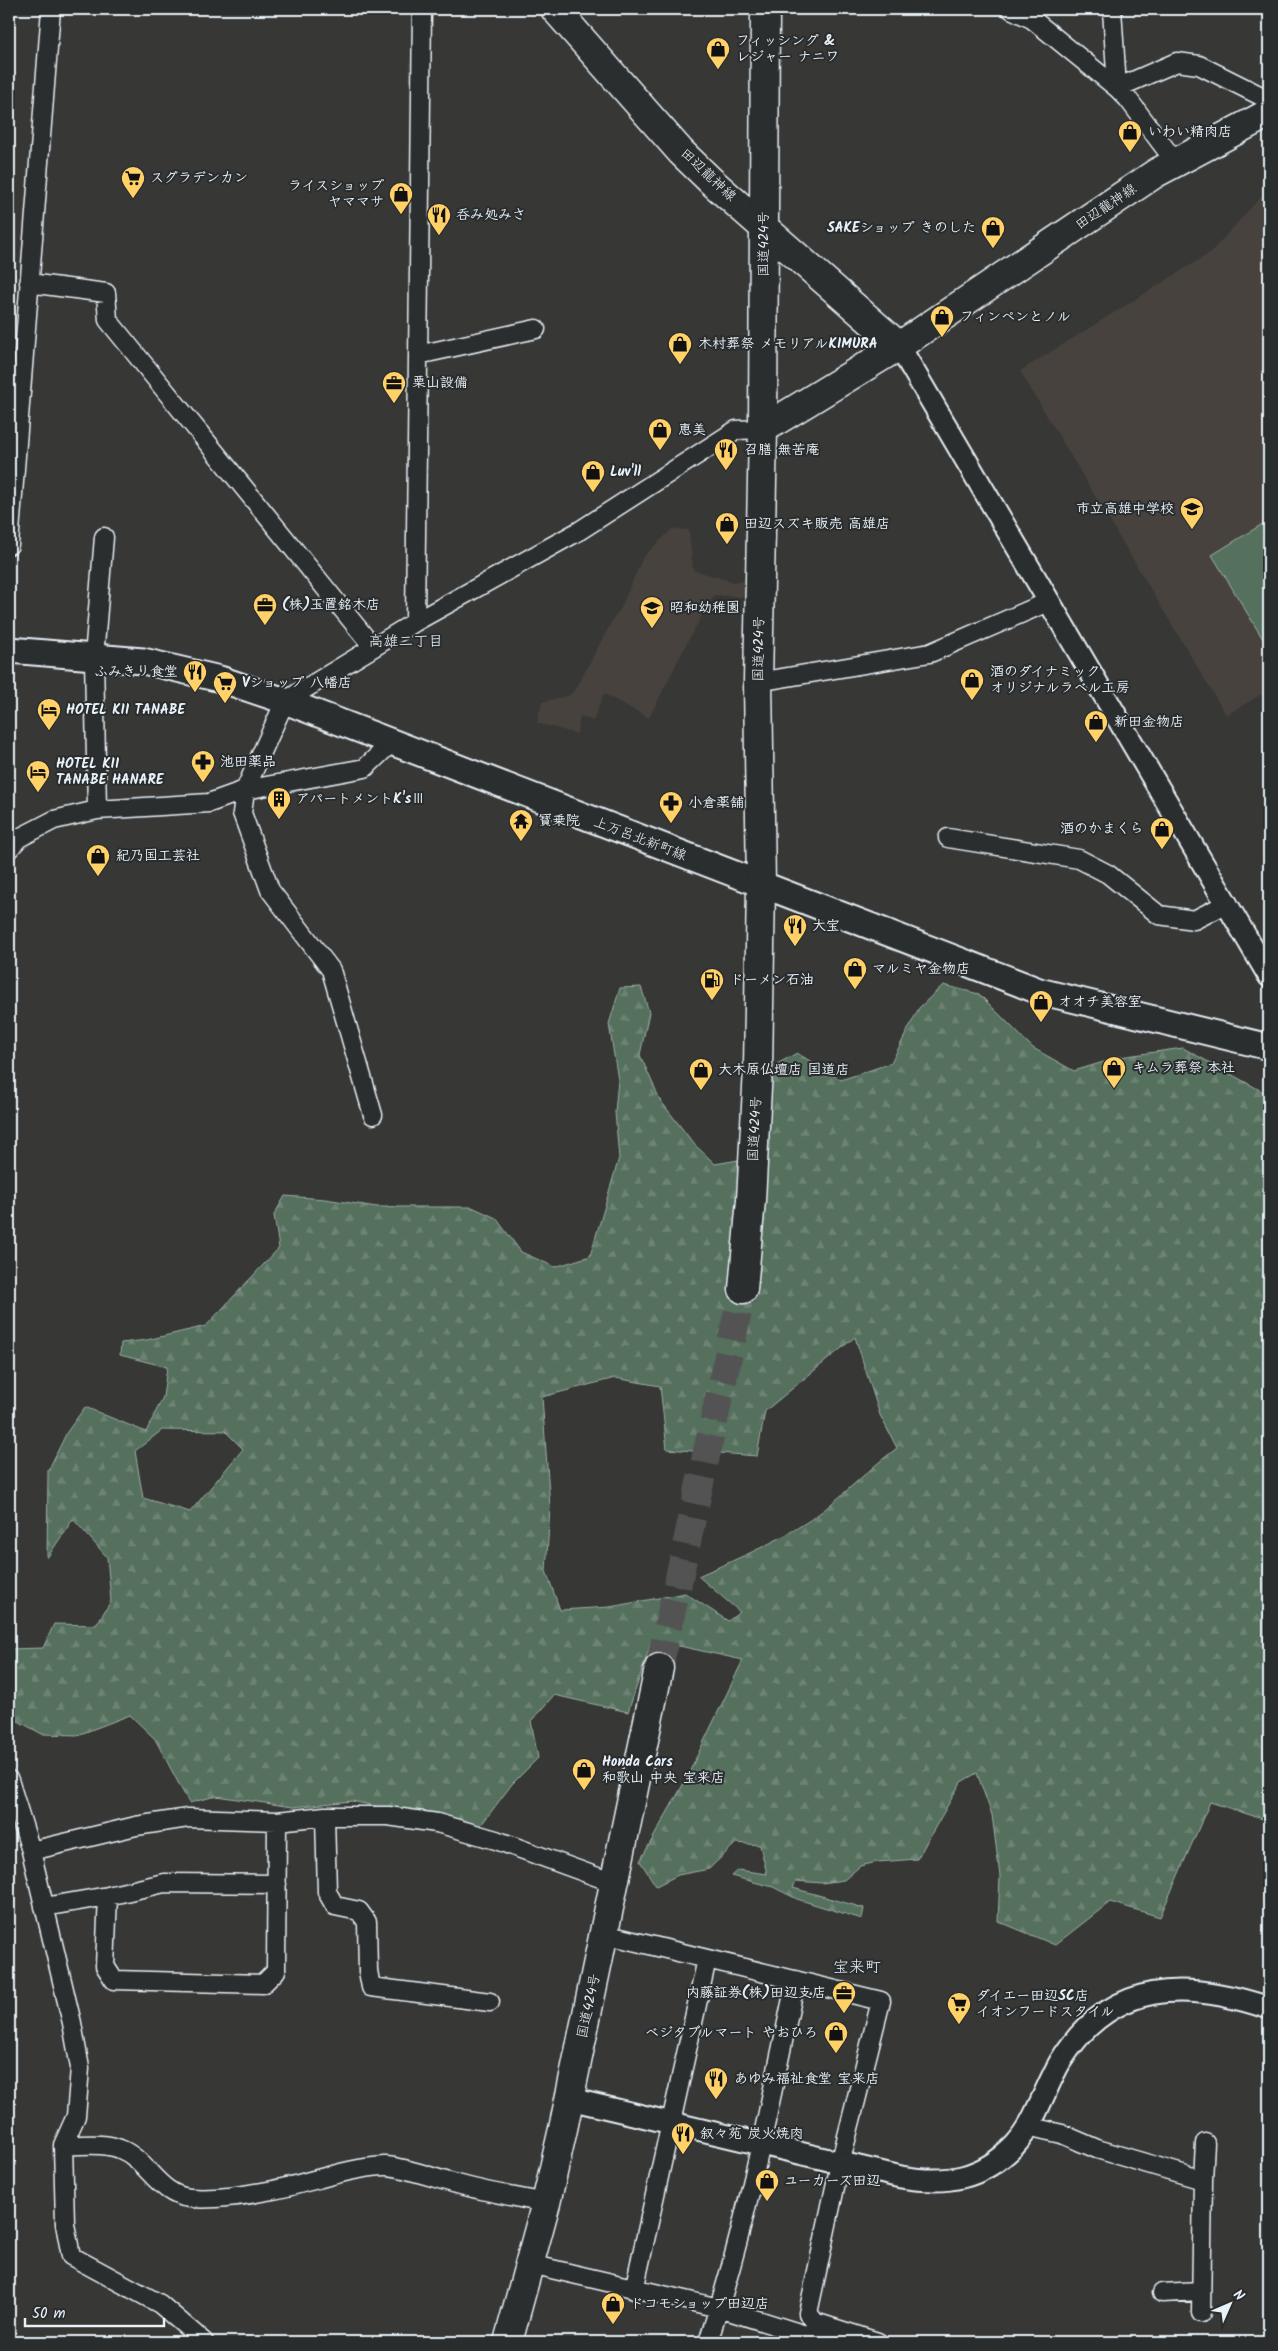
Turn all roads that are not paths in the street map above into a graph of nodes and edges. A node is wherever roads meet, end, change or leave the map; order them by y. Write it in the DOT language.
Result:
graph roads {
  1 [pos="51,9"];
  2 [pos="422,9"];
  3 [pos="555,9"];
  4 [pos="765,9"];
  5 [pos="1011,9"];
  6 [pos="1112,9"];
  7 [pos="1117,88"];
  8 [pos="1269,100"];
  9 [pos="1269,112"];
  10 [pos="1176,163"];
  11 [pos="764,225"];
  12 [pos="29,283"];
  13 [pos="536,329"];
  14 [pos="899,346"];
  15 [pos="418,355"];
  16 [pos="763,429"];
  17 [pos="104,537"];
  18 [pos="9,545"];
  19 [pos="1048,602"];
  20 [pos="415,622"];
  21 [pos="373,647"];
  22 [pos="9,650"];
  23 [pos="94,657"];
  24 [pos="758,682"];
  25 [pos="285,701"];
  26 [pos="391,743"];
  27 [pos="245,790"];
  28 [pos="96,810"];
  29 [pos="948,838"];
  30 [pos="9,849"];
  31 [pos="761,885"];
  32 [pos="1228,903"];
  33 [pos="1269,976"];
  34 [pos="1269,1047"];
  35 [pos="373,1115"];
  36 [pos="743,1288"];
  37 [pos="660,1668"];
  38 [pos="9,1780"];
  39 [pos="325,1816"];
  40 [pos="277,1821"];
  41 [pos="30,1851"];
  42 [pos="614,1883"];
  43 [pos="278,1884"];
  44 [pos="108,1896"];
  45 [pos="44,1907"];
  46 [pos="604,1934"];
  47 [pos="707,1959"];
  48 [pos="796,1980"];
  49 [pos="490,2002"];
  50 [pos="1269,2008"];
  51 [pos="570,2099"];
  52 [pos="671,2122"];
  53 [pos="1027,2126"];
  54 [pos="761,2143"];
  55 [pos="1205,2143"];
  56 [pos="63,2146"];
  57 [pos="840,2164"];
  58 [pos="1203,2180"];
  59 [pos="546,2203"];
  60 [pos="530,2264"];
  61 [pos="634,2290"];
  62 [pos="1200,2291"];
  63 [pos="1162,2293"];
  64 [pos="719,2308"];
  65 [pos="1200,2313"];
  66 [pos="204,2342"];
  67 [pos="508,2342"];
  68 [pos="708,2342"];
  69 [pos="828,2342"];
  70 [pos="878,2342"];
  1 -- 12 [label="street"];
  2 -- 15 [label="street"];
  3 -- 11 [label="main road, 田辺龍神線"];
  4 -- 11 [label="main road, 国道424号"];
  5 -- 7 [label="street"];
  6 -- 7 [label="street"];
  7 -- 8 [label="street"];
  7 -- 10 [label="street"];
  9 -- 10 [label="main road, 田辺龍神線"];
  10 -- 14 [label="main road, 田辺龍神線"];
  11 -- 14 [label="main road, 田辺龍神線"];
  11 -- 16 [label="main road, 国道424号"];
  12 -- 18 [label="street"];
  12 -- 21 [label="street"];
  13 -- 15 [label="street"];
  14 -- 16 [label="main road, 田辺龍神線"];
  14 -- 19 [label="street"];
  15 -- 20 [label="street"];
  16 -- 20 [label="street"];
  16 -- 24 [label="main road, 国道424号"];
  17 -- 23 [label="street"];
  19 -- 24 [label="street"];
  19 -- 32 [label="street"];
  20 -- 21 [label="street"];
  21 -- 25 [label="street"];
  22 -- 23 [label="main road, 上万呂北新町線"];
  23 -- 25 [label="main road, 上万呂北新町線"];
  23 -- 28 [label="street"];
  24 -- 31 [label="main road, 国道424号"];
  25 -- 26 [label="main road, 上万呂北新町線"];
  25 -- 27 [label="street"];
  26 -- 27 [label="street"];
  26 -- 31 [label="main road, 上万呂北新町線"];
  27 -- 28 [label="street"];
  27 -- 35 [label="street"];
  28 -- 30 [label="street"];
  29 -- 32 [label="street"];
  31 -- 34 [label="main road, 上万呂北新町線"];
  31 -- 36 [label="main road, 国道424号"];
  32 -- 33 [label="street"];
  37 -- 42 [label="main road, 国道424号"];
  38 -- 41 [label="street"];
  39 -- 40 [label="street"];
  39 -- 42 [label="street"];
  39 -- 49 [label="street"];
  40 -- 41 [label="street"];
  40 -- 43 [label="street"];
  41 -- 45 [label="street"];
  42 -- 46 [label="main road, 国道424号"];
  43 -- 44 [label="street"];
  43 -- 44 [label="street"];
  44 -- 45 [label="street"];
  45 -- 56 [label="street"];
  46 -- 47 [label="street"];
  46 -- 51 [label="main road, 国道424号"];
  47 -- 48 [label="street"];
  47 -- 52 [label="street"];
  48 -- 54 [label="street"];
  48 -- 57 [label="street"];
  50 -- 53 [label="street"];
  51 -- 52 [label="street"];
  51 -- 59 [label="main road, 国道424号"];
  52 -- 54 [label="street"];
  52 -- 61 [label="street"];
  53 -- 57 [label="street"];
  53 -- 58 [label="street"];
  54 -- 57 [label="street"];
  54 -- 64 [label="street"];
  55 -- 58 [label="street"];
  56 -- 59 [label="street"];
  56 -- 66 [label="street"];
  57 -- 70 [label="street"];
  58 -- 62 [label="street"];
  59 -- 60 [label="main road, 国道424号"];
  60 -- 61 [label="street"];
  60 -- 67 [label="main road, 国道424号"];
  61 -- 64 [label="street"];
  62 -- 63 [label="street"];
  62 -- 65 [label="street"];
  64 -- 68 [label="street"];
  64 -- 69 [label="street"];
}
